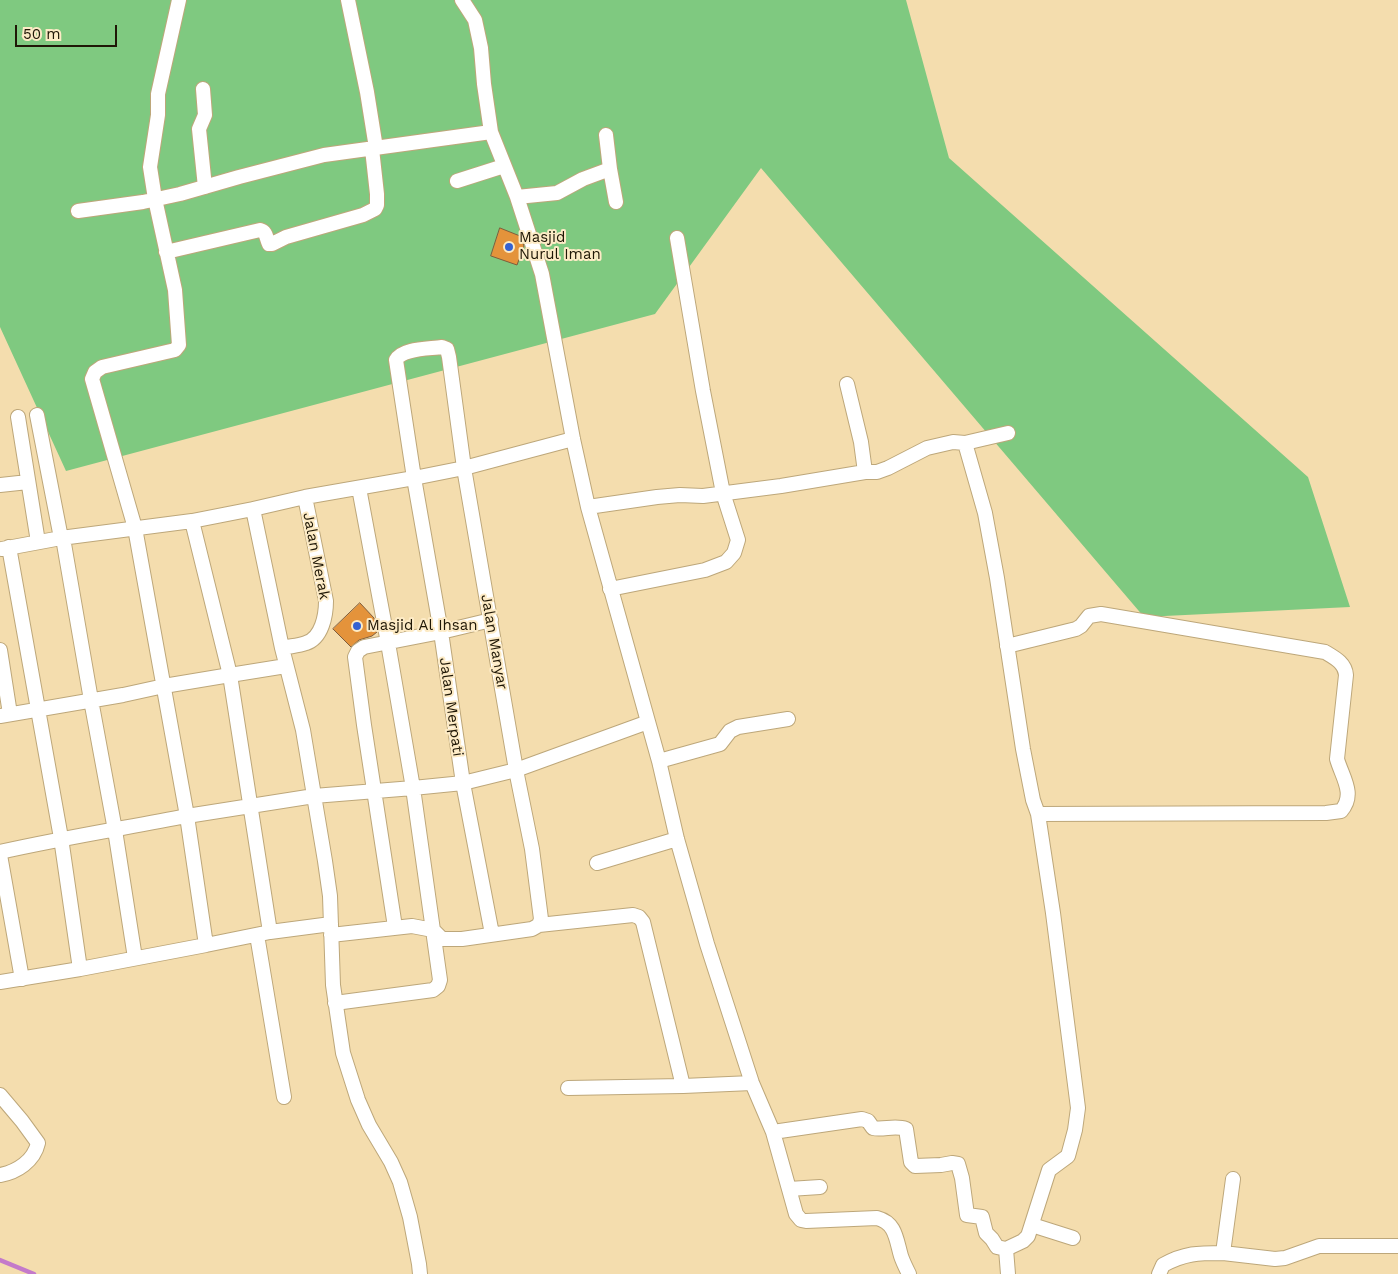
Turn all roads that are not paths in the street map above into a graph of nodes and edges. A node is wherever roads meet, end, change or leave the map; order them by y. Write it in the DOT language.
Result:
graph roads {
  1 [pos="179,0"];
  2 [pos="348,0"];
  3 [pos="462,0"];
  4 [pos="203,89"];
  5 [pos="491,132"];
  6 [pos="606,135"];
  7 [pos="374,148"];
  8 [pos="504,166"];
  9 [pos="610,169"];
  10 [pos="457,181"];
  11 [pos="205,187"];
  12 [pos="517,197"];
  13 [pos="155,199"];
  14 [pos="616,202"];
  15 [pos="78,211"];
  16 [pos="677,238"];
  17 [pos="166,252"];
  18 [pos="449,357"];
  19 [pos="847,384"];
  20 [pos="37,416"];
  21 [pos="18,417"];
  22 [pos="1008,433"];
  23 [pos="573,439"];
  24 [pos="965,443"];
  25 [pos="464,468"];
  26 [pos="865,472"];
  27 [pos="414,478"];
  28 [pos="28,482"];
  29 [pos="0,485"];
  30 [pos="360,488"];
  31 [pos="723,493"];
  32 [pos="305,497"];
  33 [pos="588,507"];
  34 [pos="253,509"];
  35 [pos="192,521"];
  36 [pos="135,528"];
  37 [pos="62,538"];
  38 [pos="38,542"];
  39 [pos="5,548"];
  40 [pos="610,588"];
  41 [pos="491,620"];
  42 [pos="440,632"];
  43 [pos="388,643"];
  44 [pos="1007,646"];
  45 [pos="282,648"];
  46 [pos="0,650"];
  47 [pos="286,666"];
  48 [pos="230,676"];
  49 [pos="164,686"];
  50 [pos="91,700"];
  51 [pos="38,709"];
  52 [pos="5,715"];
  53 [pos="788,719"];
  54 [pos="648,722"];
  55 [pos="659,761"];
  56 [pos="516,770"];
  57 [pos="462,783"];
  58 [pos="413,788"];
  59 [pos="374,792"];
  60 [pos="314,796"];
  61 [pos="251,806"];
  62 [pos="1038,814"];
  63 [pos="187,816"];
  64 [pos="115,830"];
  65 [pos="61,838"];
  66 [pos="677,838"];
  67 [pos="0,854"];
  68 [pos="598,862"];
  69 [pos="539,926"];
  70 [pos="395,927"];
  71 [pos="331,929"];
  72 [pos="433,930"];
  73 [pos="264,934"];
  74 [pos="492,934"];
  75 [pos="206,945"];
  76 [pos="135,958"];
  77 [pos="80,969"];
  78 [pos="22,979"];
  79 [pos="0,982"];
  80 [pos="335,1003"];
  81 [pos="752,1083"];
  82 [pos="683,1086"];
  83 [pos="568,1088"];
  84 [pos="0,1095"];
  85 [pos="284,1097"];
  86 [pos="772,1132"];
  87 [pos="0,1175"];
  88 [pos="1233,1179"];
  89 [pos="820,1187"];
  90 [pos="789,1189"];
  91 [pos="1032,1225"];
  92 [pos="1073,1238"];
  93 [pos="1398,1246"];
  94 [pos="1006,1249"];
  95 [pos="1223,1253"];
  96 [pos="420,1274"];
  97 [pos="909,1274"];
  98 [pos="1008,1274"];
  99 [pos="1160,1274"];
  1 -- 13 [label="street"];
  2 -- 7 [label="street"];
  3 -- 5 [label="street"];
  4 -- 11 [label="street"];
  5 -- 7 [label="street"];
  5 -- 8 [label="street"];
  6 -- 9 [label="street"];
  7 -- 11 [label="street"];
  7 -- 17 [label="street"];
  8 -- 10 [label="street"];
  8 -- 12 [label="street"];
  9 -- 12 [label="street"];
  9 -- 14 [label="street"];
  11 -- 13 [label="street"];
  12 -- 23 [label="street"];
  13 -- 15 [label="street"];
  13 -- 17 [label="street"];
  16 -- 31 [label="street"];
  17 -- 36 [label="street"];
  18 -- 25 [label="street, Jalan Manyar"];
  18 -- 27 [label="street, Jalan Merpati"];
  19 -- 26 [label="street"];
  20 -- 37 [label="street"];
  21 -- 28 [label="street"];
  22 -- 24 [label="street"];
  23 -- 25 [label="street"];
  23 -- 33 [label="street"];
  24 -- 26 [label="street"];
  24 -- 44 [label="street"];
  25 -- 27 [label="street"];
  25 -- 41 [label="street, Jalan Manyar"];
  26 -- 31 [label="street"];
  27 -- 30 [label="street"];
  27 -- 42 [label="street, Jalan Merpati"];
  28 -- 29 [label="street"];
  28 -- 38 [label="street"];
  30 -- 32 [label="street"];
  30 -- 43 [label="street"];
  31 -- 33 [label="street"];
  31 -- 40 [label="street"];
  32 -- 34 [label="street"];
  32 -- 45 [label="street, Jalan Merak"];
  33 -- 40 [label="street"];
  34 -- 35 [label="street"];
  34 -- 45 [label="street"];
  35 -- 36 [label="street"];
  35 -- 48 [label="street"];
  36 -- 37 [label="street"];
  36 -- 49 [label="street"];
  37 -- 38 [label="street"];
  37 -- 50 [label="street"];
  38 -- 39 [label="street"];
  39 -- 51 [label="street"];
  40 -- 54 [label="street"];
  41 -- 42 [label="street"];
  41 -- 56 [label="street, Jalan Manyar"];
  42 -- 43 [label="street"];
  42 -- 57 [label="street, Jalan Merpati"];
  43 -- 58 [label="street"];
  43 -- 59 [label="street"];
  44 -- 62 [label="street"];
  44 -- 62 [label="street"];
  45 -- 47 [label="street"];
  46 -- 52 [label="street"];
  47 -- 48 [label="street"];
  47 -- 60 [label="street"];
  48 -- 49 [label="street"];
  48 -- 61 [label="street"];
  49 -- 50 [label="street"];
  49 -- 63 [label="street"];
  50 -- 51 [label="street"];
  50 -- 64 [label="street"];
  51 -- 52 [label="street"];
  51 -- 65 [label="street"];
  53 -- 55 [label="street"];
  54 -- 55 [label="street"];
  54 -- 56 [label="street"];
  55 -- 66 [label="street"];
  56 -- 57 [label="street"];
  56 -- 69 [label="street, Jalan Manyar"];
  57 -- 58 [label="street"];
  57 -- 74 [label="street, Jalan Merpati"];
  58 -- 59 [label="street"];
  58 -- 72 [label="street"];
  59 -- 60 [label="street"];
  59 -- 70 [label="street"];
  60 -- 61 [label="street"];
  60 -- 71 [label="street"];
  61 -- 63 [label="street"];
  61 -- 73 [label="street"];
  62 -- 91 [label="street"];
  63 -- 64 [label="street"];
  63 -- 75 [label="street"];
  64 -- 65 [label="street"];
  64 -- 76 [label="street"];
  65 -- 67 [label="street"];
  65 -- 77 [label="street"];
  66 -- 68 [label="street"];
  66 -- 81 [label="street"];
  67 -- 78 [label="street"];
  69 -- 74 [label="street"];
  69 -- 82 [label="street"];
  70 -- 71 [label="street"];
  70 -- 72 [label="street"];
  71 -- 73 [label="street"];
  71 -- 80 [label="street"];
  72 -- 74 [label="street"];
  72 -- 80 [label="street"];
  73 -- 75 [label="street"];
  73 -- 85 [label="street"];
  75 -- 76 [label="street"];
  76 -- 77 [label="street"];
  77 -- 78 [label="street"];
  78 -- 79 [label="street"];
  80 -- 96 [label="street"];
  81 -- 82 [label="street"];
  81 -- 86 [label="street"];
  82 -- 83 [label="street"];
  84 -- 87 [label="street"];
  86 -- 90 [label="street"];
  86 -- 94 [label="street"];
  88 -- 95 [label="street"];
  89 -- 90 [label="street"];
  90 -- 97 [label="street"];
  91 -- 92 [label="street"];
  91 -- 94 [label="street"];
  93 -- 95 [label="street"];
  94 -- 98 [label="street"];
  95 -- 99 [label="street"];
}
